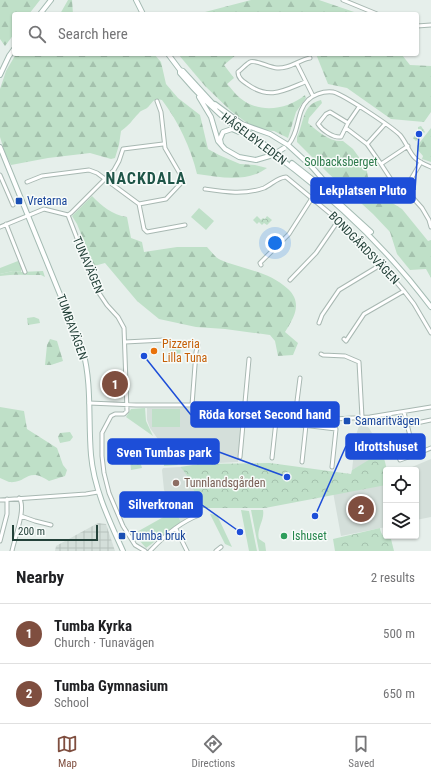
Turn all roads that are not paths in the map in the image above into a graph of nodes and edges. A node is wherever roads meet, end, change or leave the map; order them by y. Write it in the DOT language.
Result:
graph roads {
  1 [pos="51,0"];
  2 [pos="136,0"];
  3 [pos="342,0"];
  4 [pos="42,12"];
  5 [pos="142,12"];
  6 [pos="371,12"];
  7 [pos="431,25"];
  8 [pos="419,26"];
  9 [pos="12,52"];
  10 [pos="170,56"];
  11 [pos="310,58"];
  12 [pos="297,64"];
  13 [pos="0,75"];
  14 [pos="305,82"];
  15 [pos="192,85"];
  16 [pos="313,96"];
  17 [pos="157,101"];
  18 [pos="359,107"];
  19 [pos="348,124"];
  20 [pos="385,124"];
  21 [pos="346,128"];
  22 [pos="254,140"];
  23 [pos="163,144"];
  24 [pos="367,144"];
  25 [pos="222,146"];
  26 [pos="286,146"];
  27 [pos="408,146"];
  28 [pos="0,147"];
  29 [pos="421,162"];
  30 [pos="381,164"];
  31 [pos="431,167"];
  32 [pos="0,175"];
  33 [pos="105,179"];
  34 [pos="27,182"];
  35 [pos="205,189"];
  36 [pos="404,192"];
  37 [pos="312,198"];
  38 [pos="139,204"];
  39 [pos="12,205"];
  40 [pos="350,211"];
  41 [pos="28,215"];
  42 [pos="68,215"];
  43 [pos="338,220"];
  44 [pos="6,224"];
  45 [pos="185,225"];
  46 [pos="0,227"];
  47 [pos="431,227"];
  48 [pos="382,264"];
  49 [pos="261,265"];
  50 [pos="25,272"];
  51 [pos="290,280"];
  52 [pos="404,291"];
  53 [pos="431,303"];
  54 [pos="431,307"];
  55 [pos="319,323"];
  56 [pos="431,333"];
  57 [pos="344,339"];
  58 [pos="164,340"];
  59 [pos="125,342"];
  60 [pos="198,345"];
  61 [pos="321,354"];
  62 [pos="249,359"];
  63 [pos="300,378"];
  64 [pos="89,403"];
  65 [pos="127,405"];
  66 [pos="192,405"];
  67 [pos="431,407"];
  68 [pos="245,410"];
  69 [pos="404,412"];
  70 [pos="295,417"];
  71 [pos="362,417"];
  72 [pos="244,418"];
  73 [pos="431,420"];
  74 [pos="276,421"];
  75 [pos="306,425"];
  76 [pos="407,425"];
  77 [pos="431,448"];
  78 [pos="396,450"];
  79 [pos="416,454"];
  80 [pos="240,457"];
  81 [pos="272,458"];
  82 [pos="302,462"];
  83 [pos="332,467"];
  84 [pos="98,492"];
  85 [pos="19,498"];
  86 [pos="0,500"];
  87 [pos="7,500"];
  88 [pos="199,515"];
  89 [pos="21,516"];
  90 [pos="51,525"];
  91 [pos="176,529"];
  92 [pos="117,538"];
  93 [pos="0,541"];
  94 [pos="221,547"];
  95 [pos="12,551"];
  96 [pos="123,551"];
  97 [pos="126,551"];
  98 [pos="145,551"];
  99 [pos="150,551"];
  100 [pos="187,551"];
  101 [pos="216,551"];
  1 -- 4 [label="main road"];
  2 -- 5 [label="main road"];
  3 -- 6 [label="street"];
  7 -- 8 [label="street"];
  9 -- 13 [label="main road"];
  10 -- 15 [label="main road, HÅGELBYLEDEN"];
  11 -- 12 [label="street"];
  12 -- 14 [label="street"];
  12 -- 14 [label="street"];
  14 -- 16 [label="street"];
  15 -- 22 [label="main road, HÅGELBYLEDEN"];
  15 -- 25 [label="main road"];
  15 -- 26 [label="main road"];
  15 -- 40 [label="main road, HÅGELBYLEDEN"];
  16 -- 18 [label="street"];
  16 -- 26 [label="street"];
  17 -- 23 [label="street"];
  18 -- 19 [label="street"];
  18 -- 20 [label="street"];
  19 -- 21 [label="street"];
  19 -- 21 [label="street"];
  20 -- 24 [label="street"];
  20 -- 27 [label="street"];
  21 -- 24 [label="street"];
  22 -- 25 [label="main road"];
  22 -- 54 [label="main road, HÅGELBYLEDEN"];
  23 -- 33 [label="street"];
  23 -- 38 [label="street"];
  24 -- 30 [label="street"];
  25 -- 26 [label="main road, bridge"];
  26 -- 40 [label="main road"];
  27 -- 29 [label="street"];
  27 -- 30 [label="street"];
  28 -- 41 [label="main road, TUMBAVÄGEN"];
  29 -- 31 [label="street"];
  29 -- 36 [label="street"];
  30 -- 36 [label="street"];
  32 -- 39 [label="street"];
  33 -- 34 [label="street"];
  33 -- 38 [label="street"];
  33 -- 42 [label="street"];
  35 -- 37 [label="street, BONDGÅRDSVÄGEN"];
  36 -- 47 [label="street"];
  37 -- 43 [label="street, BONDGÅRDSVÄGEN"];
  37 -- 49 [label="street"];
  38 -- 45 [label="street"];
  40 -- 53 [label="main road, HÅGELBYLEDEN"];
  41 -- 42 [label="street"];
  41 -- 44 [label="street"];
  41 -- 64 [label="main road, TUMBAVÄGEN"];
  42 -- 59 [label="street, TUNAVÄGEN"];
  43 -- 48 [label="street, BONDGÅRDSVÄGEN"];
  43 -- 51 [label="street"];
  44 -- 46 [label="street"];
  44 -- 50 [label="street"];
  48 -- 52 [label="street, BONDGÅRDSVÄGEN"];
  48 -- 55 [label="street"];
  52 -- 56 [label="street, BONDGÅRDSVÄGEN"];
  52 -- 57 [label="street"];
  58 -- 59 [label="street"];
  59 -- 65 [label="street, TUNAVÄGEN"];
  60 -- 66 [label="street"];
  61 -- 71 [label="street"];
  62 -- 68 [label="street"];
  63 -- 70 [label="street"];
  64 -- 65 [label="street"];
  64 -- 84 [label="main road, TUMBAVÄGEN"];
  65 -- 66 [label="street"];
  65 -- 98 [label="street"];
  66 -- 68 [label="street"];
  67 -- 69 [label="street"];
  68 -- 70 [label="street"];
  68 -- 72 [label="street"];
  69 -- 71 [label="street"];
  69 -- 76 [label="street"];
  70 -- 71 [label="street"];
  72 -- 74 [label="street"];
  72 -- 80 [label="street"];
  73 -- 76 [label="street"];
  74 -- 75 [label="street"];
  74 -- 81 [label="street"];
  75 -- 82 [label="street"];
  75 -- 83 [label="street"];
  76 -- 79 [label="street"];
  77 -- 79 [label="street"];
  78 -- 79 [label="street"];
  84 -- 85 [label="street"];
  84 -- 92 [label="main road, TUMBAVÄGEN"];
  85 -- 87 [label="street"];
  85 -- 89 [label="street"];
  86 -- 87 [label="street"];
  87 -- 93 [label="street"];
  88 -- 91 [label="street"];
  89 -- 90 [label="street"];
  89 -- 95 [label="street"];
  91 -- 99 [label="street"];
  91 -- 100 [label="street"];
  92 -- 96 [label="main road, TUMBAVÄGEN"];
  92 -- 97 [label="main road, TUMBAVÄGEN"];
  94 -- 101 [label="street"];
}
